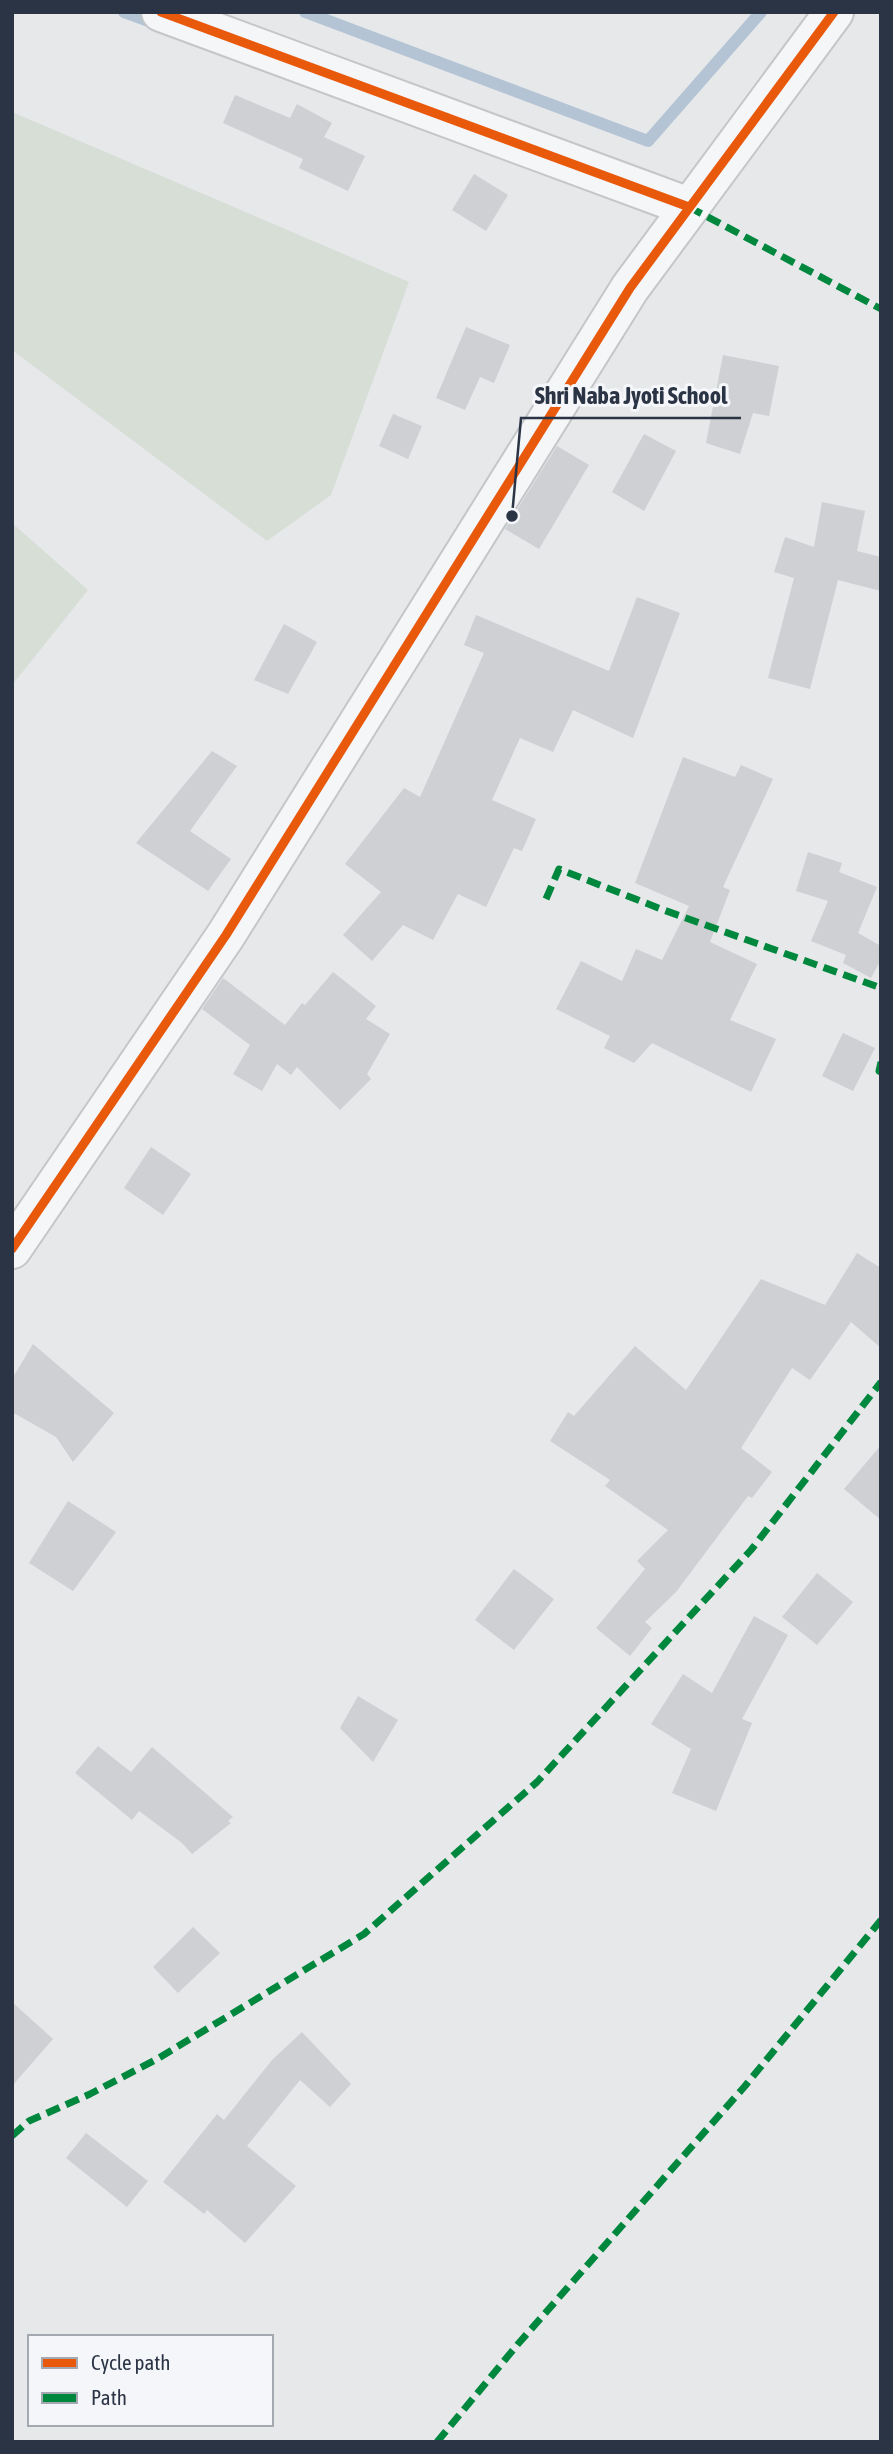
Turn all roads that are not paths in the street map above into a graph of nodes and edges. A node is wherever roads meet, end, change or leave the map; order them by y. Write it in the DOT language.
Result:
graph roads {
  1 [pos="161,12"];
  2 [pos="834,12"];
  3 [pos="689,207"];
  4 [pos="12,1249"];
  1 -- 3 [label="street"];
  2 -- 3 [label="street"];
  3 -- 4 [label="street"];
}
